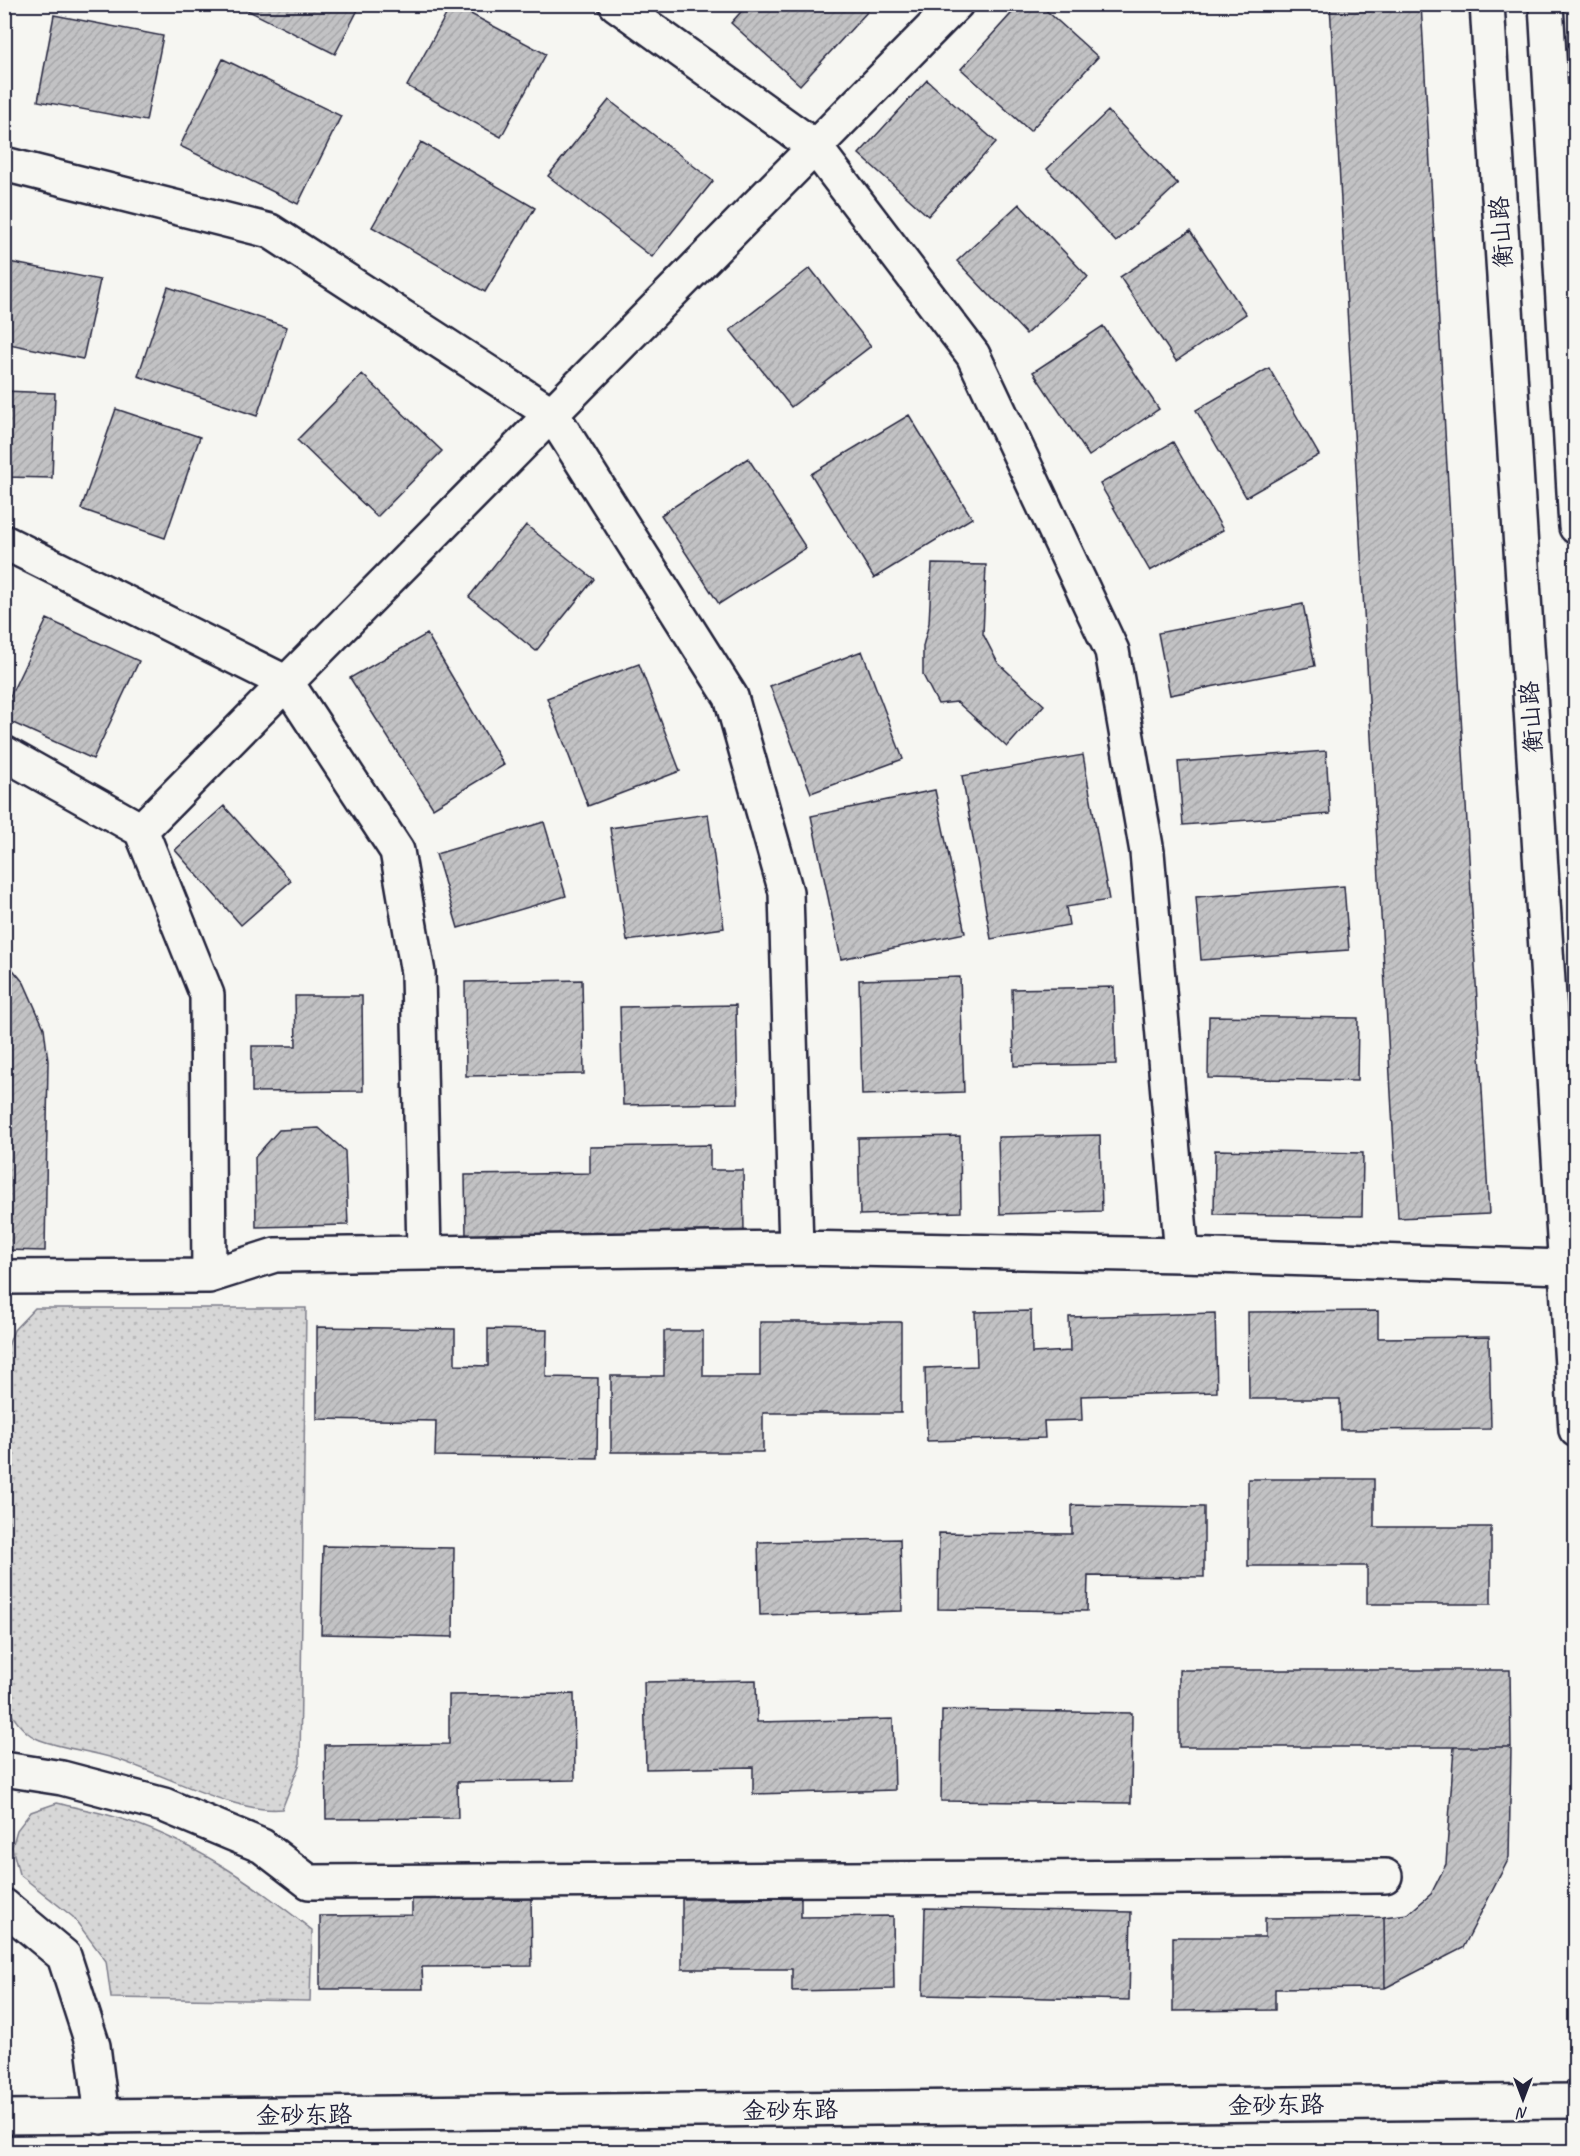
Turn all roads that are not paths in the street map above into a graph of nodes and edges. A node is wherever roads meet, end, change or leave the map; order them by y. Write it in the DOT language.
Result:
graph roads {
  1 [pos="616,4"];
  2 [pos="956,4"];
  3 [pos="1487,4"];
  4 [pos="1546,4"];
  5 [pos="814,147"];
  6 [pos="4,164"];
  7 [pos="552,414"];
  8 [pos="1575,528"];
  9 [pos="4,542"];
  10 [pos="287,683"];
  11 [pos="4,753"];
  12 [pos="141,830"];
  13 [pos="796,1248"];
  14 [pos="424,1253"];
  15 [pos="1182,1255"];
  16 [pos="1565,1267"];
  17 [pos="209,1276"];
  18 [pos="4,1277"];
  19 [pos="1575,1430"];
  20 [pos="4,1769"];
  21 [pos="1384,1876"];
  22 [pos="4,1906"];
  23 [pos="1575,2101"];
  24 [pos="4,2117"];
  25 [pos="102,2117"];
  1 -- 5 [label="street"];
  2 -- 5 [label="street"];
  3 -- 16 [label="street, 衡山路"];
  4 -- 8 [label="street"];
  5 -- 7 [label="street"];
  5 -- 15 [label="street"];
  6 -- 7 [label="street"];
  7 -- 10 [label="street"];
  7 -- 13 [label="street"];
  9 -- 10 [label="street"];
  10 -- 12 [label="street"];
  10 -- 14 [label="street"];
  11 -- 12 [label="street"];
  12 -- 17 [label="street"];
  13 -- 14 [label="street"];
  13 -- 15 [label="street"];
  14 -- 17 [label="street"];
  15 -- 16 [label="street"];
  16 -- 19 [label="street, 衡山路"];
  17 -- 18 [label="street"];
  20 -- 21 [label="street"];
  22 -- 25 [label="street"];
  23 -- 25 [label="street, 金砂东路"];
  24 -- 25 [label="street, 金砂东路"];
}
